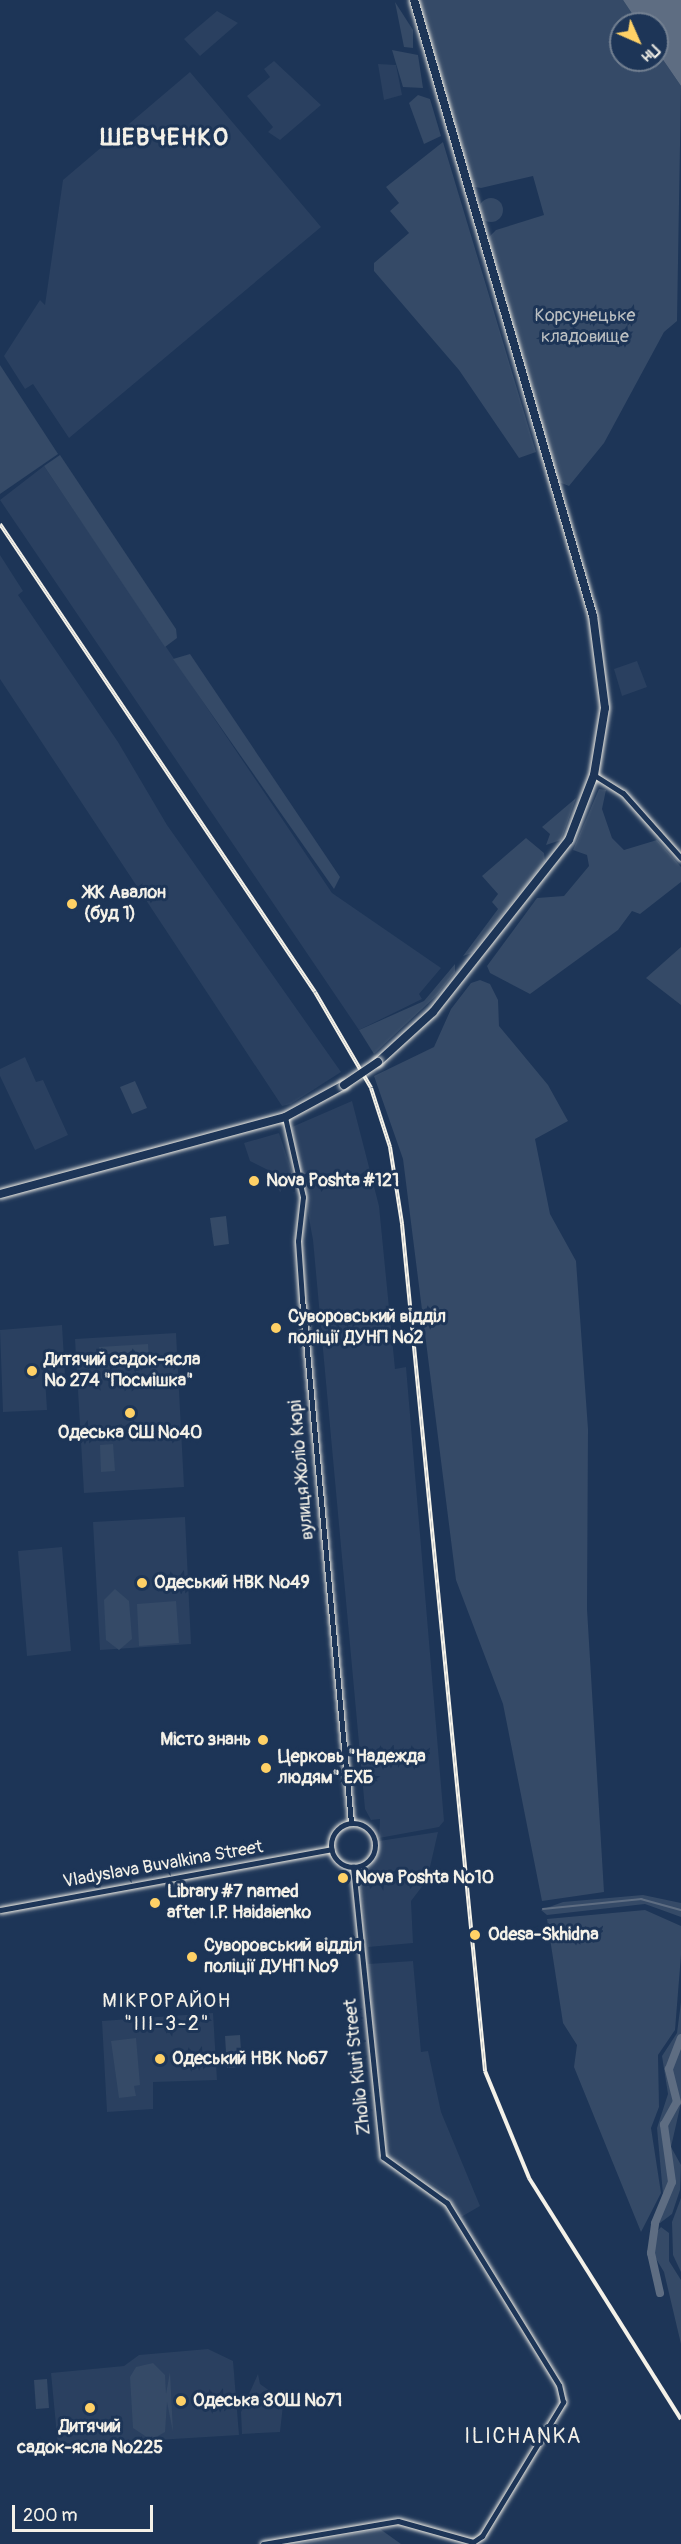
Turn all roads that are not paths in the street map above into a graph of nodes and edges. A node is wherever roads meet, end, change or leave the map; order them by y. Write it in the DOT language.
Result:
graph roads {
  1 [pos="414,0"];
  2 [pos="594,775"];
  3 [pos="681,858"];
  4 [pos="285,1117"];
  5 [pos="0,1194"];
  6 [pos="351,1822"];
  7 [pos="331,1849"];
  8 [pos="353,1867"];
  9 [pos="0,1910"];
  10 [pos="263,2544"];
  1 -- 2 [label="highway"];
  2 -- 3 [label="street"];
  2 -- 4 [label="highway, bridge"];
  4 -- 5 [label="highway"];
  4 -- 6 [label="street, вулиця Жоліо Кюрі"];
  6 -- 7 [label="street"];
  6 -- 8 [label="street"];
  7 -- 8 [label="street"];
  7 -- 9 [label="street, Vladyslava Buvalkina Street"];
  8 -- 10 [label="street, Zholio Kiuri Street"];
}
